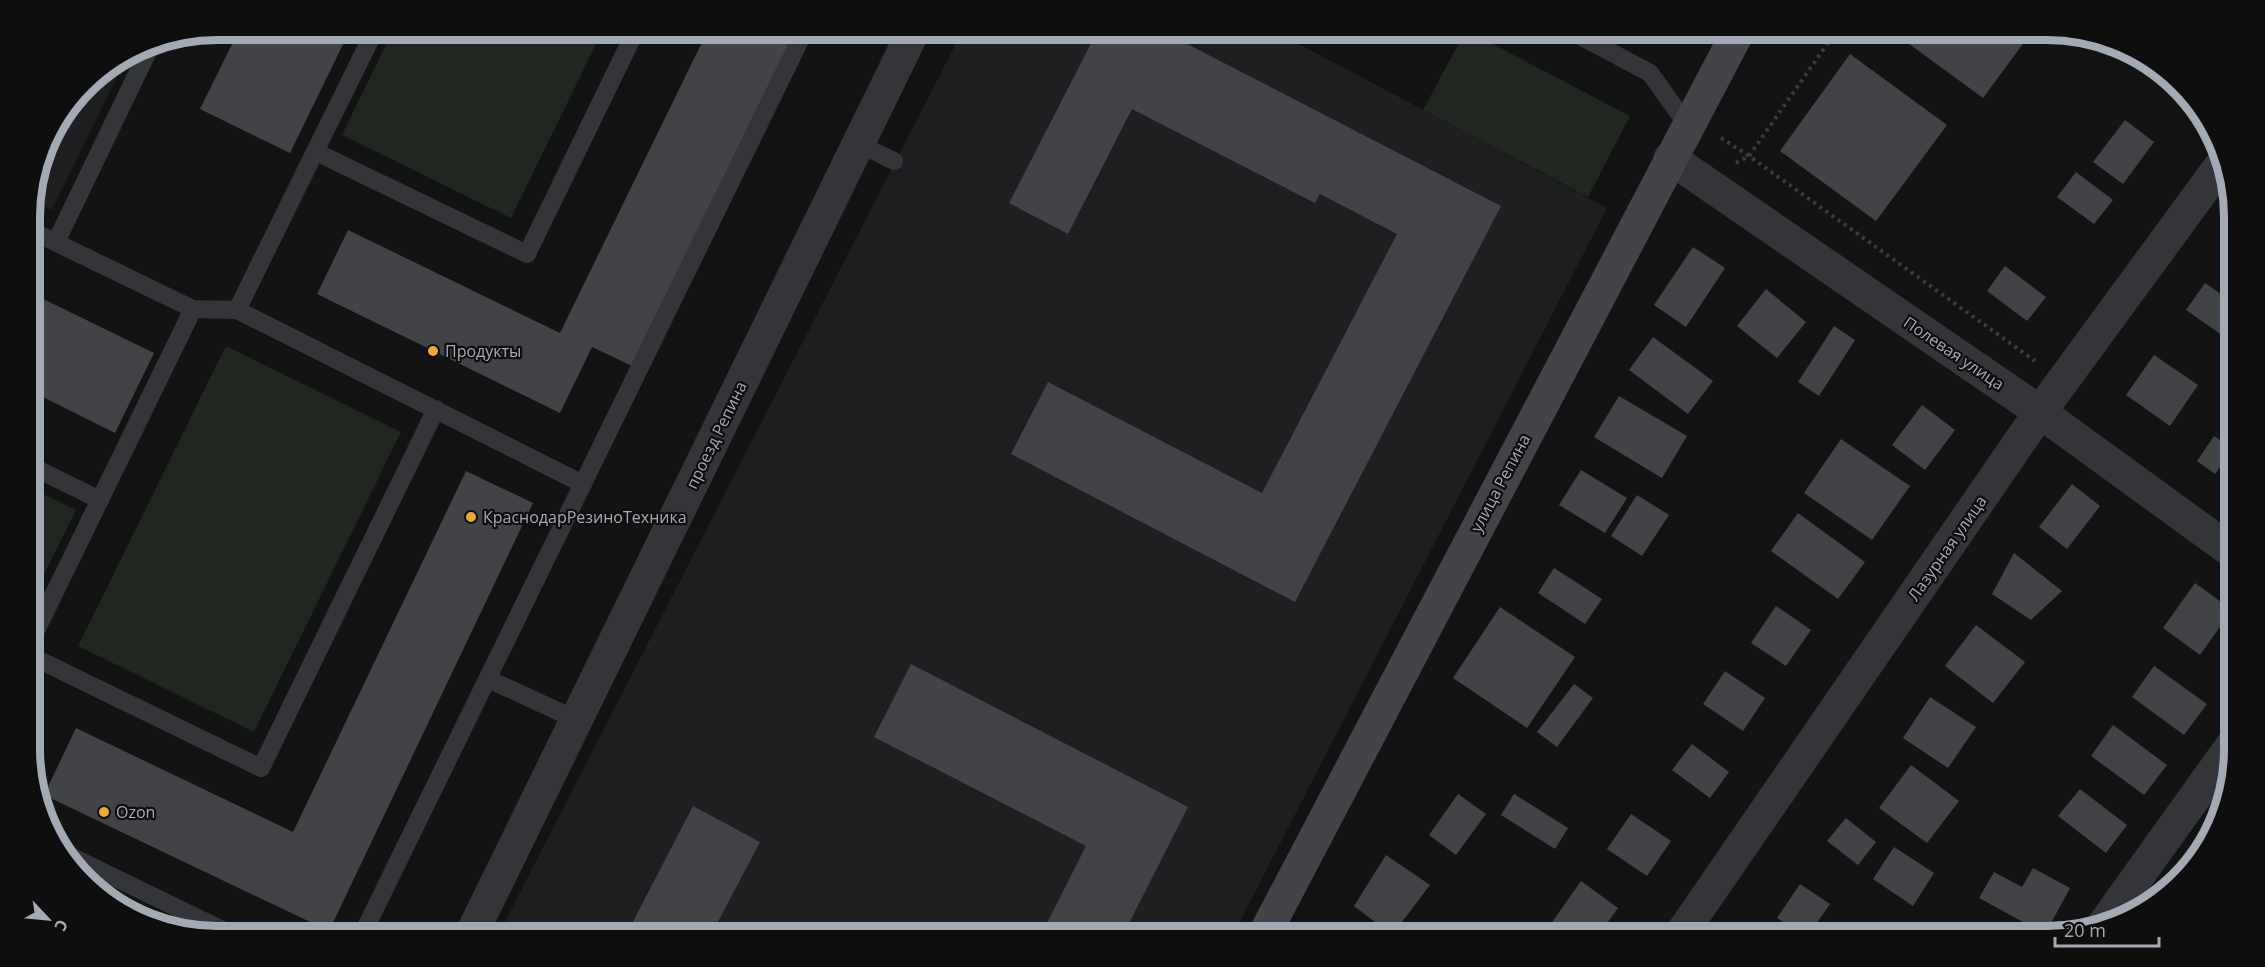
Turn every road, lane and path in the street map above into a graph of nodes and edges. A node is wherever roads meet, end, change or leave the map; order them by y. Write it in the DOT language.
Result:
graph roads {
  1 [pos="1588,40"];
  2 [pos="1733,40"];
  3 [pos="370,41"];
  4 [pos="631,41"];
  5 [pos="800,41"];
  6 [pos="909,41"];
  7 [pos="146,56"];
  8 [pos="1689,123"];
  9 [pos="859,144"];
  10 [pos="316,152"];
  11 [pos="1670,158"];
  12 [pos="894,161"];
  13 [pos="2218,171"];
  14 [pos="41,236"];
  15 [pos="56,242"];
  16 [pos="193,309"];
  17 [pos="237,310"];
  18 [pos="2062,381"];
  19 [pos="436,409"];
  20 [pos="2040,412"];
  21 [pos="41,471"];
  22 [pos="583,484"];
  23 [pos="100,500"];
  24 [pos="2225,546"];
  25 [pos="40,607"];
  26 [pos="40,660"];
  27 [pos="488,679"];
  28 [pos="577,720"];
  29 [pos="2224,756"];
  30 [pos="80,861"];
  31 [pos="2116,913"];
  32 [pos="214,926"];
  33 [pos="366,926"];
  34 [pos="475,926"];
  35 [pos="1269,926"];
  36 [pos="1687,926"];
  1 -- 8 [label="lane"];
  2 -- 8 [label="street, улица Репина"];
  3 -- 10 [label="lane"];
  4 -- 10 [label="lane"];
  5 -- 22 [label="lane"];
  6 -- 9 [label="street, проезд Репина"];
  7 -- 15 [label="lane"];
  8 -- 11 [label="street, улица Репина"];
  8 -- 18 [label="path"];
  9 -- 12 [label="lane"];
  9 -- 28 [label="street, проезд Репина"];
  10 -- 17 [label="lane"];
  11 -- 20 [label="street, Полевая улица"];
  11 -- 35 [label="street, улица Репина"];
  13 -- 18 [label="street, Лазурная улица"];
  14 -- 15 [label="lane"];
  15 -- 16 [label="lane"];
  16 -- 17 [label="lane"];
  16 -- 23 [label="lane"];
  17 -- 19 [label="lane"];
  18 -- 20 [label="street, Лазурная улица"];
  19 -- 22 [label="lane"];
  19 -- 26 [label="lane"];
  20 -- 24 [label="street, Полевая улица"];
  20 -- 36 [label="street, Лазурная улица"];
  21 -- 23 [label="lane"];
  22 -- 27 [label="lane"];
  23 -- 25 [label="lane"];
  27 -- 28 [label="lane"];
  27 -- 33 [label="lane"];
  28 -- 34 [label="street, проезд Репина"];
  29 -- 31 [label="street"];
  30 -- 32 [label="lane"];
}
